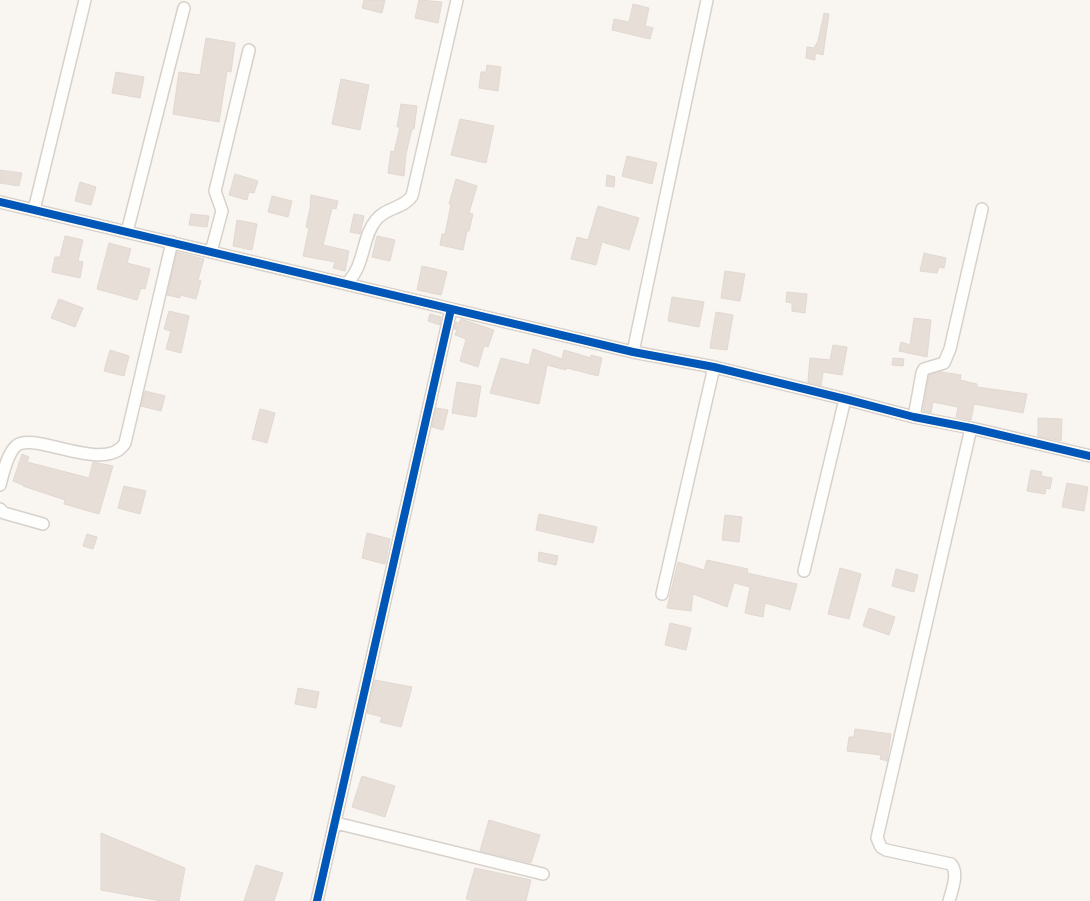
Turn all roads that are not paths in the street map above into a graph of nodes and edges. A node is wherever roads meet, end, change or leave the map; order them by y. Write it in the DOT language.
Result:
graph roads {
  1 [pos="84,0"];
  2 [pos="457,0"];
  3 [pos="707,0"];
  4 [pos="184,8"];
  5 [pos="249,50"];
  6 [pos="0,202"];
  7 [pos="982,209"];
  8 [pos="34,210"];
  9 [pos="127,232"];
  10 [pos="172,242"];
  11 [pos="211,252"];
  12 [pos="346,284"];
  13 [pos="451,309"];
  14 [pos="633,352"];
  15 [pos="714,367"];
  16 [pos="845,399"];
  17 [pos="914,417"];
  18 [pos="971,428"];
  19 [pos="1090,456"];
  20 [pos="0,485"];
  21 [pos="0,509"];
  22 [pos="43,524"];
  23 [pos="804,570"];
  24 [pos="662,594"];
  25 [pos="336,823"];
  26 [pos="543,874"];
  27 [pos="317,901"];
  28 [pos="949,901"];
  1 -- 8 [label="street"];
  2 -- 12 [label="street"];
  3 -- 14 [label="street"];
  4 -- 9 [label="street"];
  5 -- 11 [label="street"];
  6 -- 8 [label="street"];
  7 -- 17 [label="street"];
  8 -- 9 [label="street"];
  9 -- 10 [label="street"];
  10 -- 11 [label="street"];
  10 -- 20 [label="street"];
  11 -- 12 [label="street"];
  12 -- 13 [label="street"];
  13 -- 14 [label="street"];
  13 -- 25 [label="street"];
  14 -- 15 [label="street"];
  15 -- 16 [label="street"];
  15 -- 24 [label="street"];
  16 -- 17 [label="street"];
  16 -- 23 [label="street"];
  17 -- 18 [label="street"];
  18 -- 19 [label="street"];
  18 -- 28 [label="street"];
  21 -- 22 [label="street"];
  25 -- 26 [label="street"];
  25 -- 27 [label="street"];
}
